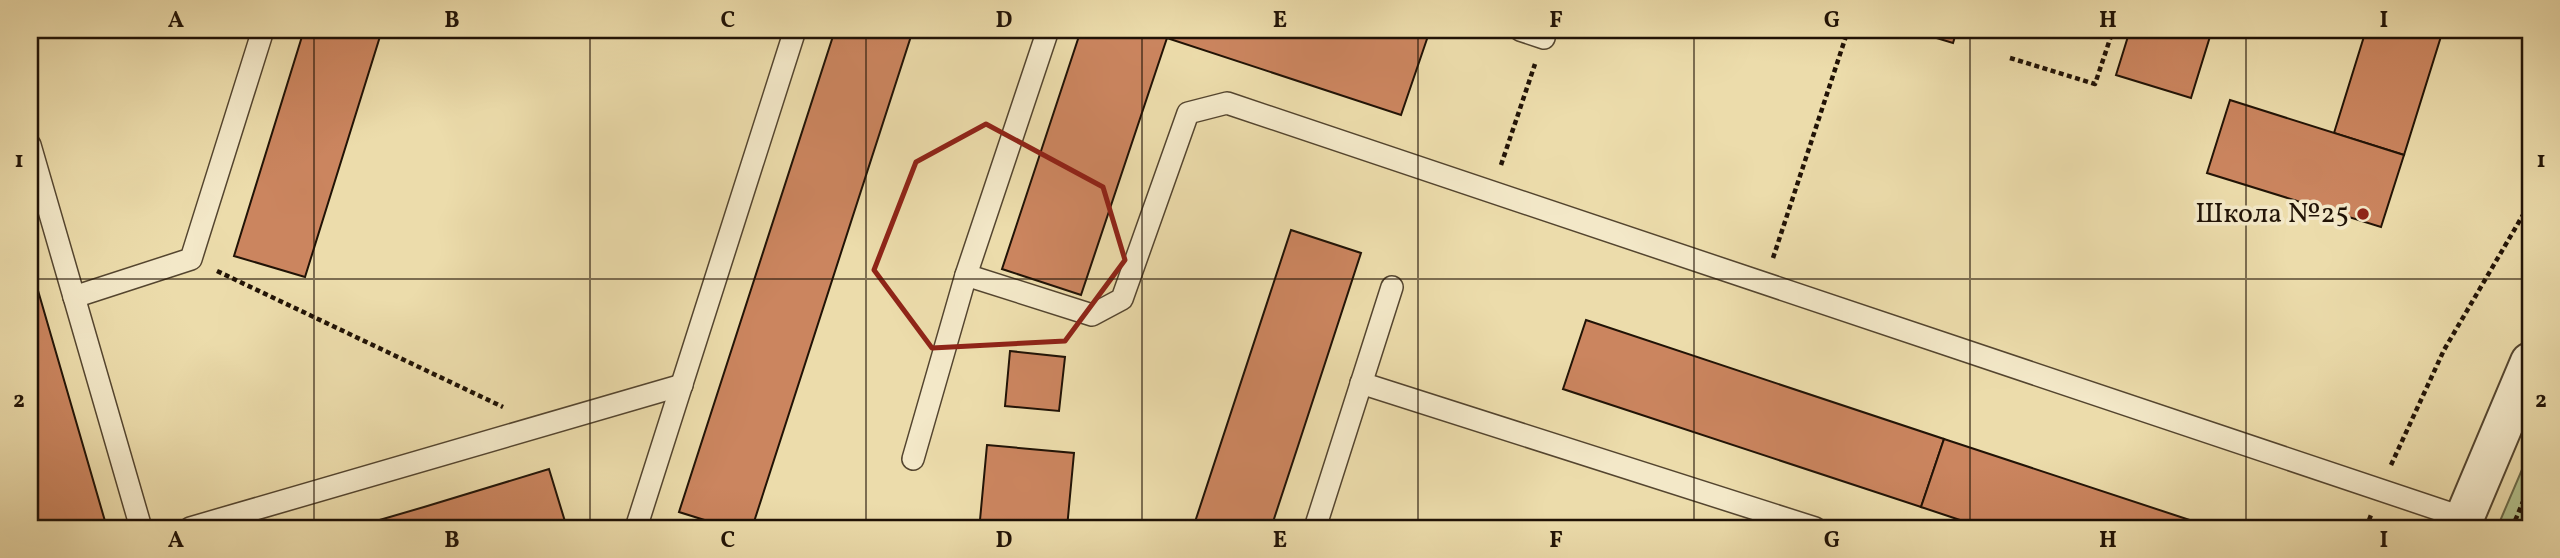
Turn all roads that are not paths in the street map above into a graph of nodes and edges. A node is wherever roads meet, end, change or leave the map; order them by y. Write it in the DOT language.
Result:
graph roads {
  1 [pos="263,30"];
  2 [pos="795,30"];
  3 [pos="1048,30"];
  4 [pos="1520,30"];
  5 [pos="1544,38"];
  6 [pos="30,145"];
  7 [pos="966,275"];
  8 [pos="1392,287"];
  9 [pos="74,296"];
  10 [pos="2530,362"];
  11 [pos="1361,383"];
  12 [pos="682,385"];
  13 [pos="913,459"];
  14 [pos="2462,523"];
  15 [pos="141,528"];
  16 [pos="190,528"];
  17 [pos="636,528"];
  18 [pos="1315,528"];
  19 [pos="1815,528"];
  1 -- 9 [label="lane"];
  2 -- 12 [label="lane"];
  3 -- 7 [label="lane"];
  4 -- 5 [label="lane"];
  6 -- 9 [label="lane"];
  7 -- 13 [label="lane"];
  7 -- 14 [label="lane"];
  8 -- 11 [label="lane"];
  9 -- 15 [label="lane"];
  10 -- 14 [label="street"];
  11 -- 18 [label="lane"];
  11 -- 19 [label="lane"];
  12 -- 16 [label="lane"];
  12 -- 17 [label="lane"];
}
